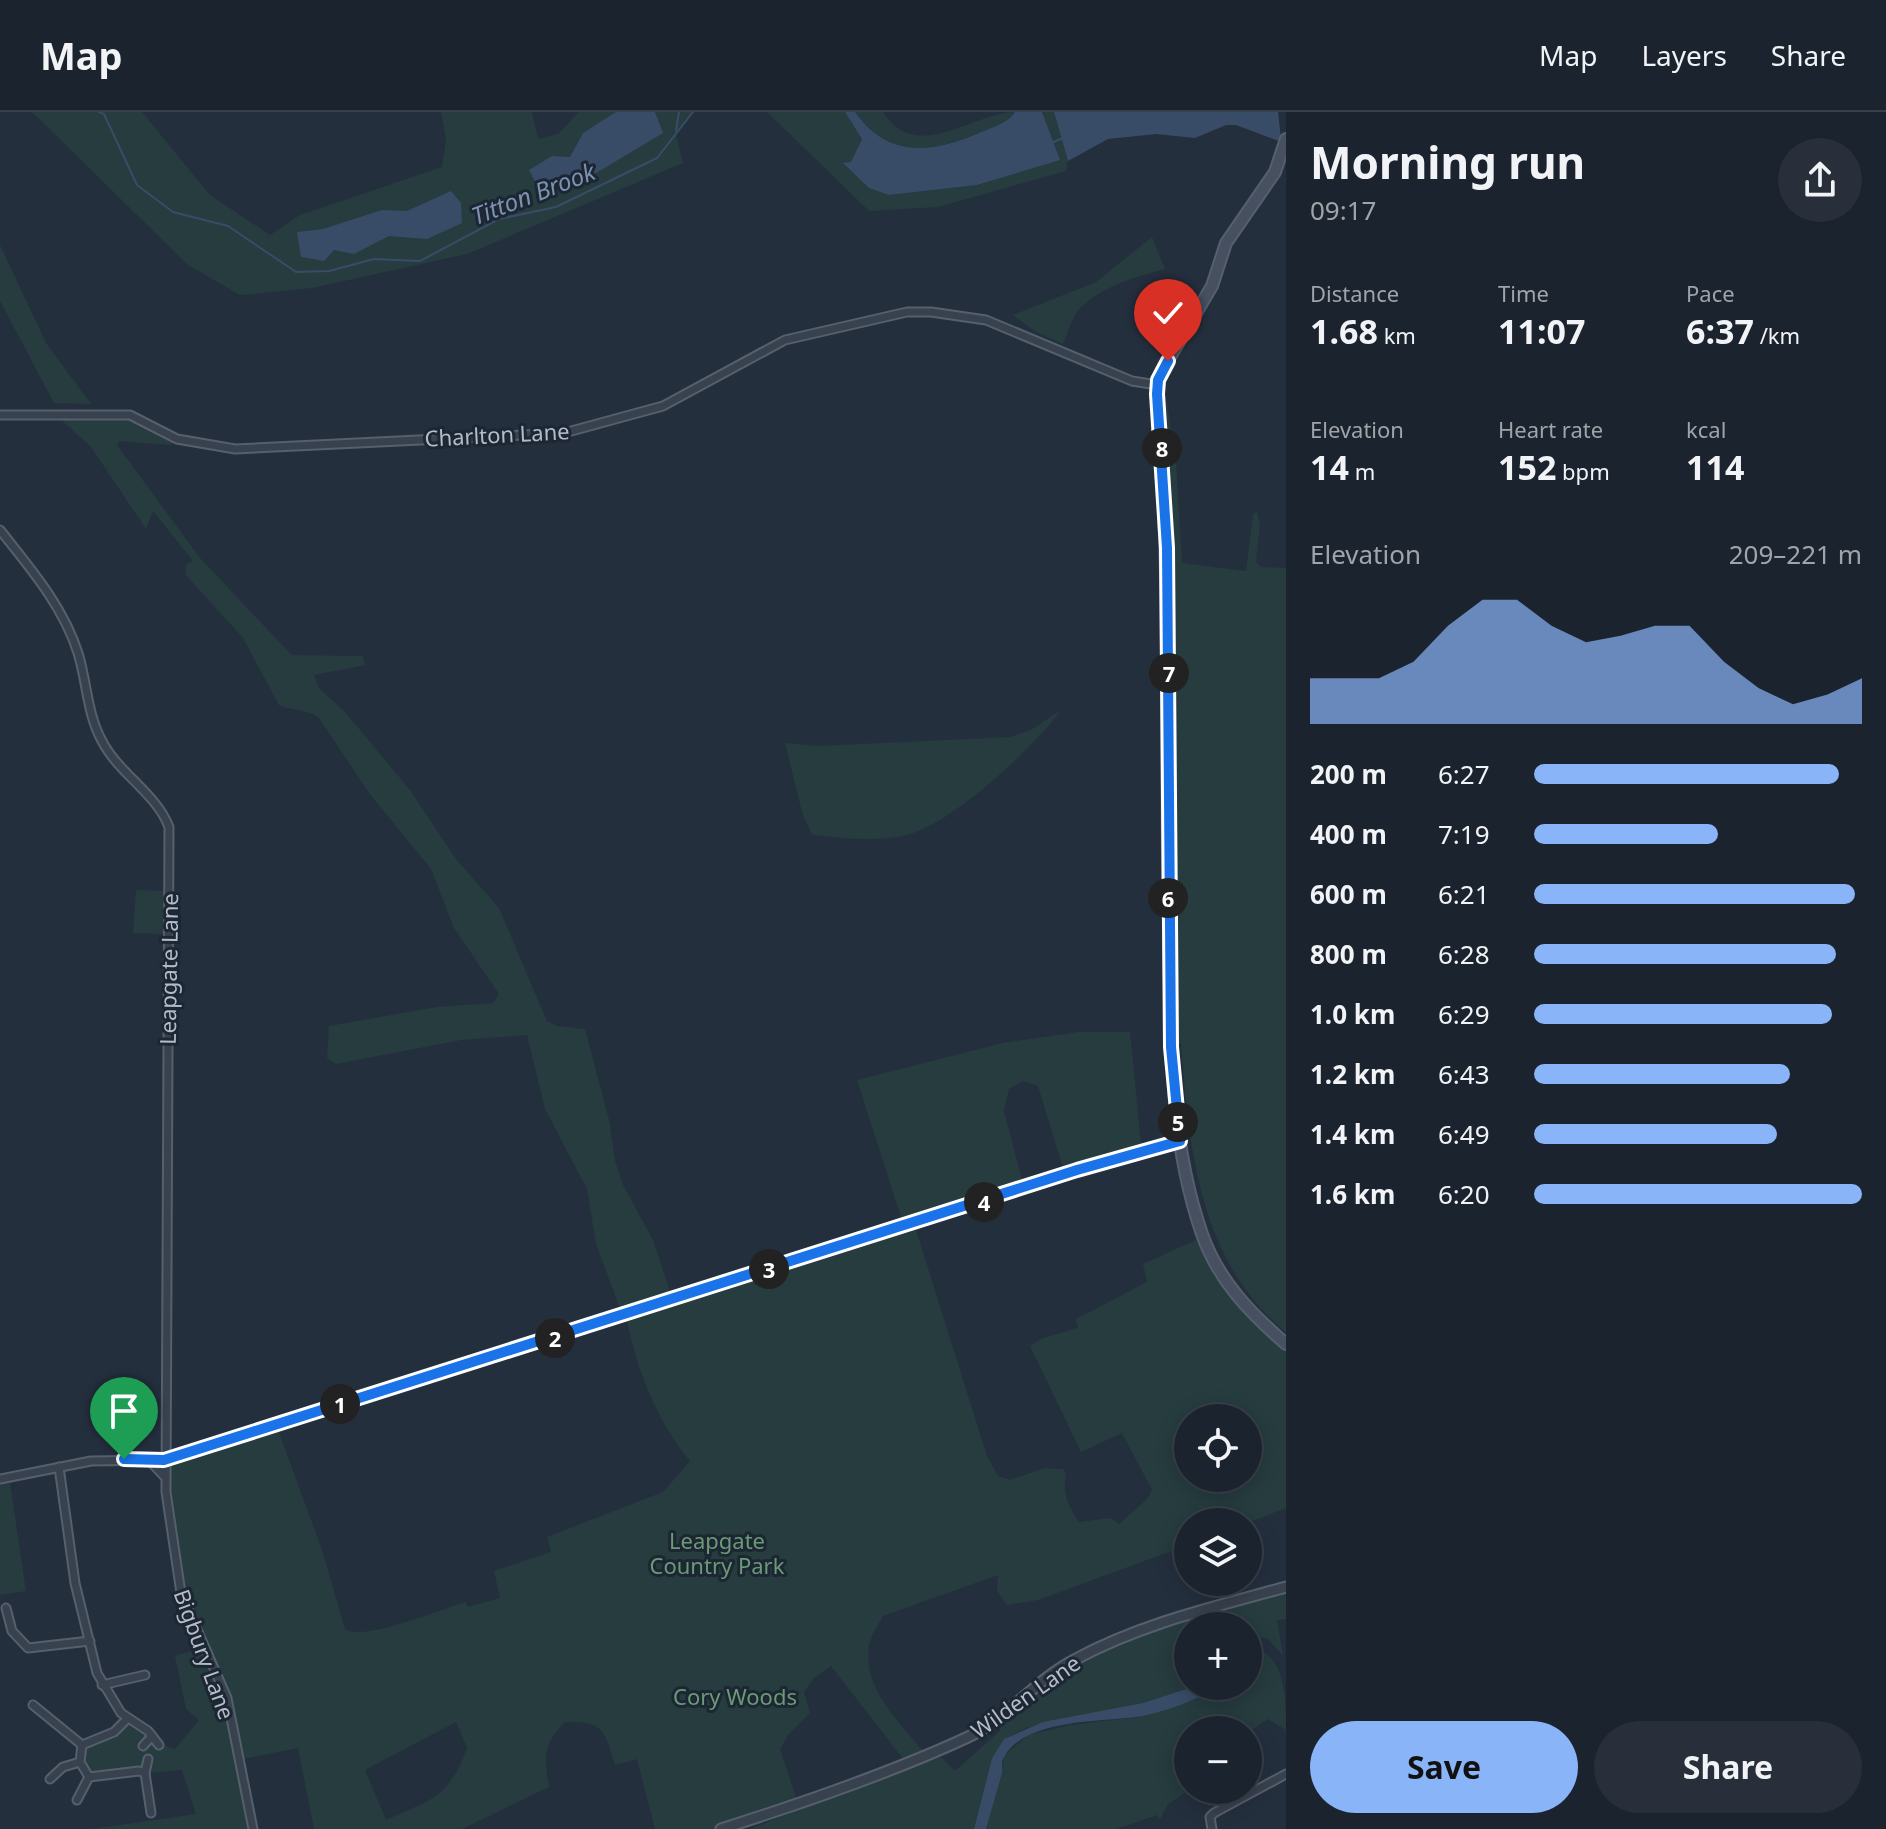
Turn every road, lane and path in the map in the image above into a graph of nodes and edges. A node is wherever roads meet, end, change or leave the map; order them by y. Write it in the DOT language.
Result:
graph roads {
  1 [pos="1286,139"];
  2 [pos="1157,385"];
  3 [pos="0,415"];
  4 [pos="0,530"];
  5 [pos="1180,1141"];
  6 [pos="1286,1344"];
  7 [pos="149,1460"];
  8 [pos="164,1460"];
  9 [pos="59,1467"];
  10 [pos="165,1477"];
  11 [pos="0,1479"];
  12 [pos="1286,1587"];
  13 [pos="6,1608"];
  14 [pos="90,1641"];
  15 [pos="145,1675"];
  16 [pos="102,1685"];
  17 [pos="33,1705"];
  18 [pos="127,1719"];
  19 [pos="152,1736"];
  20 [pos="82,1745"];
  21 [pos="159,1745"];
  22 [pos="143,1746"];
  23 [pos="148,1759"];
  24 [pos="80,1762"];
  25 [pos="145,1773"];
  26 [pos="1283,1775"];
  27 [pos="89,1777"];
  28 [pos="50,1779"];
  29 [pos="1285,1786"];
  30 [pos="77,1800"];
  31 [pos="151,1813"];
  32 [pos="253,1829"];
  33 [pos="721,1829"];
  34 [pos="1212,1829"];
  1 -- 2 [label="main road"];
  2 -- 3 [label="street, Charlton Lane"];
  2 -- 5 [label="main road"];
  4 -- 8 [label="street, Leapgate Lane"];
  5 -- 6 [label="main road"];
  5 -- 8 [label="street"];
  7 -- 8 [label="street"];
  7 -- 9 [label="street"];
  7 -- 10 [label="street"];
  8 -- 10 [label="street, Bigbury Lane"];
  9 -- 11 [label="street"];
  9 -- 14 [label="street"];
  10 -- 32 [label="street, Bigbury Lane"];
  12 -- 33 [label="street, Wilden Lane"];
  13 -- 14 [label="street"];
  14 -- 16 [label="street"];
  15 -- 16 [label="street"];
  16 -- 18 [label="street"];
  17 -- 20 [label="street"];
  18 -- 19 [label="street"];
  18 -- 20 [label="street"];
  19 -- 21 [label="street"];
  19 -- 22 [label="street"];
  20 -- 24 [label="street"];
  23 -- 25 [label="street"];
  24 -- 27 [label="street"];
  24 -- 28 [label="street"];
  25 -- 27 [label="street"];
  25 -- 31 [label="street"];
  26 -- 29 [label="street"];
  26 -- 34 [label="street"];
  27 -- 30 [label="street"];
}
